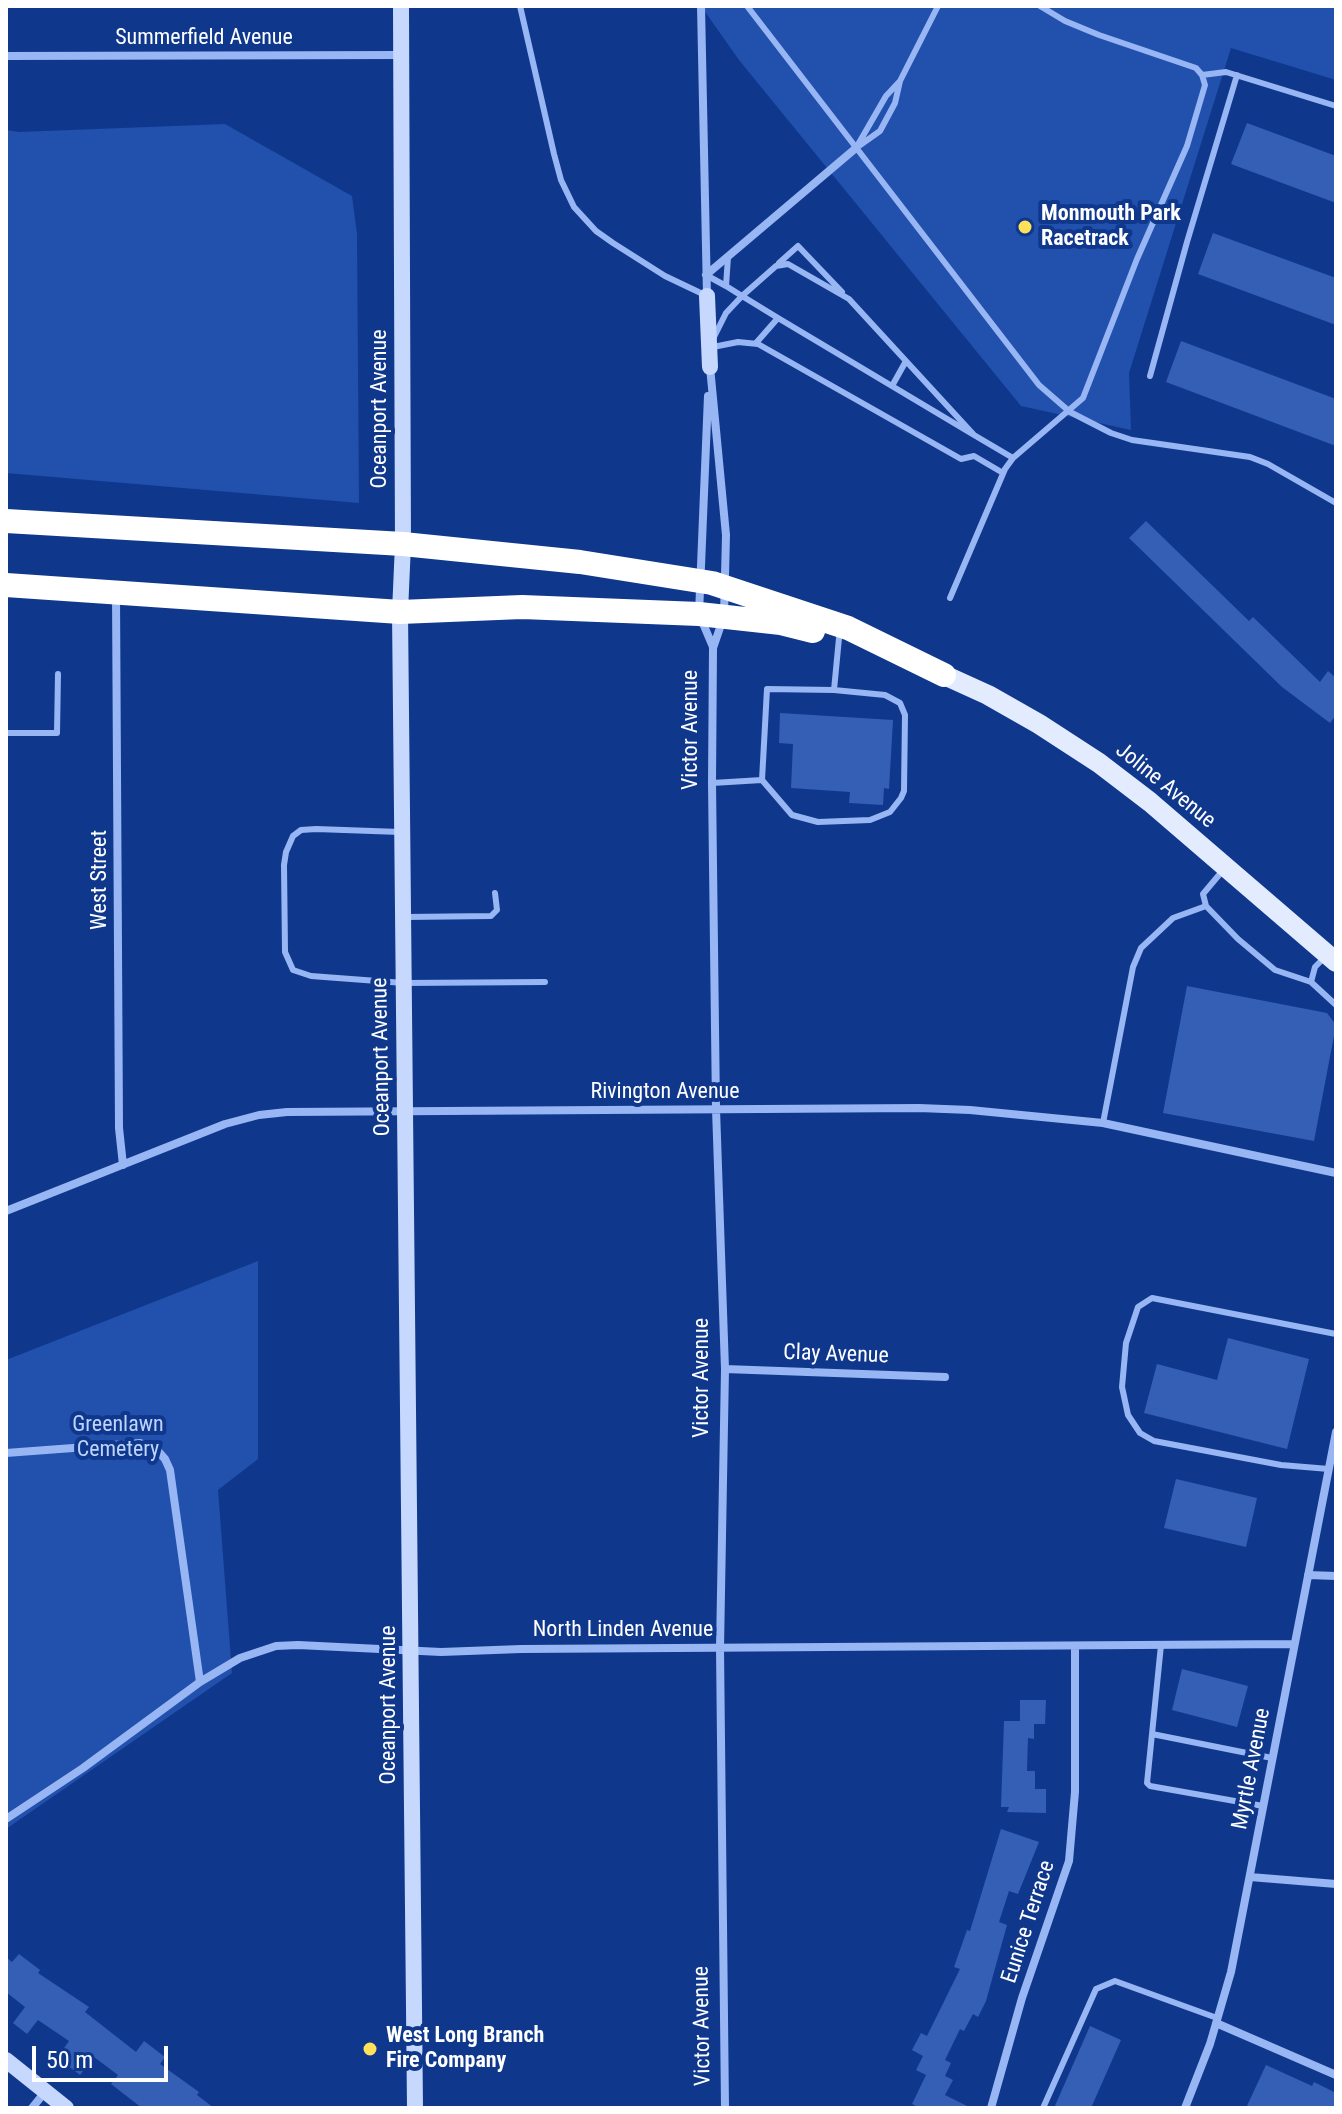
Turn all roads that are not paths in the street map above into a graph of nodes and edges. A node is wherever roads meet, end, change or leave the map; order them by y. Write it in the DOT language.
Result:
graph roads {
  1 [pos="401,6"];
  2 [pos="520,6"];
  3 [pos="692,6"];
  4 [pos="701,6"];
  5 [pos="747,6"];
  6 [pos="938,6"];
  7 [pos="1040,6"];
  8 [pos="701,17"];
  9 [pos="401,55"];
  10 [pos="6,56"];
  11 [pos="1202,75"];
  12 [pos="1237,75"];
  13 [pos="894,92"];
  14 [pos="1336,106"];
  15 [pos="856,148"];
  16 [pos="728,257"];
  17 [pos="776,266"];
  18 [pos="706,275"];
  19 [pos="726,286"];
  20 [pos="707,296"];
  21 [pos="742,296"];
  22 [pos="849,299"];
  23 [pos="778,318"];
  24 [pos="756,343"];
  25 [pos="709,348"];
  26 [pos="906,361"];
  27 [pos="710,367"];
  28 [pos="1150,376"];
  29 [pos="892,386"];
  30 [pos="1070,412"];
  31 [pos="974,435"];
  32 [pos="983,441"];
  33 [pos="974,456"];
  34 [pos="1013,458"];
  35 [pos="1003,473"];
  36 [pos="1336,503"];
  37 [pos="6,521"];
  38 [pos="403,544"];
  39 [pos="712,584"];
  40 [pos="6,585"];
  41 [pos="116,594"];
  42 [pos="950,598"];
  43 [pos="400,612"];
  44 [pos="712,615"];
  45 [pos="839,638"];
  46 [pos="713,648"];
  47 [pos="58,674"];
  48 [pos="944,675"];
  49 [pos="834,690"];
  50 [pos="6,733"];
  51 [pos="762,780"];
  52 [pos="712,783"];
  53 [pos="402,832"];
  54 [pos="1227,867"];
  55 [pos="495,893"];
  56 [pos="1206,906"];
  57 [pos="403,917"];
  58 [pos="1333,959"];
  59 [pos="545,982"];
  60 [pos="1311,982"];
  61 [pos="404,983"];
  62 [pos="1336,1005"];
  63 [pos="716,1109"];
  64 [pos="405,1111"];
  65 [pos="1103,1123"];
  66 [pos="123,1165"];
  67 [pos="1336,1173"];
  68 [pos="6,1211"];
  69 [pos="1336,1334"];
  70 [pos="725,1369"];
  71 [pos="945,1377"];
  72 [pos="1336,1432"];
  73 [pos="6,1453"];
  74 [pos="1329,1469"];
  75 [pos="1308,1575"];
  76 [pos="1336,1576"];
  77 [pos="1293,1644"];
  78 [pos="1161,1645"];
  79 [pos="1075,1647"];
  80 [pos="720,1648"];
  81 [pos="411,1650"];
  82 [pos="200,1682"];
  83 [pos="1152,1734"];
  84 [pos="1272,1758"];
  85 [pos="1263,1806"];
  86 [pos="6,1819"];
  87 [pos="1250,1877"];
  88 [pos="1336,1884"];
  89 [pos="1217,2020"];
  90 [pos="6,2060"];
  91 [pos="1336,2075"];
  92 [pos="45,2092"];
  93 [pos="32,2108"];
  94 [pos="66,2108"];
  95 [pos="415,2108"];
  96 [pos="725,2108"];
  97 [pos="991,2108"];
  98 [pos="1043,2108"];
  99 [pos="1185,2108"];
  1 -- 9 [label="street, Oceanport Avenue"];
  2 -- 20 [label="lane"];
  3 -- 8 [label="lane"];
  4 -- 8 [label="street, Victor Avenue"];
  5 -- 15 [label="lane"];
  6 -- 13 [label="lane"];
  7 -- 11 [label="lane"];
  8 -- 18 [label="street, Victor Avenue"];
  9 -- 10 [label="street, Summerfield Avenue"];
  9 -- 38 [label="street, Oceanport Avenue"];
  11 -- 12 [label="lane"];
  11 -- 30 [label="lane"];
  12 -- 14 [label="lane"];
  12 -- 28 [label="lane"];
  13 -- 15 [label="lane"];
  13 -- 15 [label="lane"];
  15 -- 16 [label="street"];
  15 -- 30 [label="lane"];
  16 -- 18 [label="street"];
  16 -- 19 [label="lane"];
  17 -- 21 [label="lane"];
  17 -- 22 [label="lane"];
  17 -- 22 [label="lane"];
  18 -- 19 [label="lane"];
  18 -- 20 [label="street, Victor Avenue"];
  19 -- 21 [label="lane"];
  20 -- 25 [label="street, Victor Avenue"];
  21 -- 23 [label="lane"];
  21 -- 25 [label="lane"];
  22 -- 26 [label="lane"];
  23 -- 24 [label="lane"];
  23 -- 29 [label="lane"];
  24 -- 25 [label="lane"];
  24 -- 33 [label="lane"];
  25 -- 27 [label="street, Victor Avenue"];
  26 -- 29 [label="lane"];
  26 -- 31 [label="lane"];
  27 -- 39 [label="street, Victor Avenue"];
  27 -- 39 [label="street, Victor Avenue"];
  29 -- 31 [label="lane"];
  30 -- 34 [label="lane"];
  30 -- 36 [label="lane"];
  31 -- 32 [label="lane"];
  32 -- 33 [label="lane"];
  32 -- 34 [label="lane"];
  33 -- 35 [label="lane"];
  34 -- 35 [label="lane"];
  35 -- 42 [label="lane"];
  37 -- 38 [label="highway"];
  38 -- 39 [label="highway"];
  38 -- 43 [label="street, Oceanport Avenue"];
  39 -- 44 [label="street, Victor Avenue"];
  39 -- 44 [label="street, Victor Avenue"];
  39 -- 48 [label="highway"];
  40 -- 41 [label="highway"];
  41 -- 43 [label="highway"];
  41 -- 66 [label="street, West Street"];
  43 -- 44 [label="highway"];
  43 -- 53 [label="street, Oceanport Avenue"];
  44 -- 45 [label="highway"];
  44 -- 46 [label="street, Victor Avenue"];
  44 -- 46 [label="street, Victor Avenue"];
  45 -- 48 [label="highway"];
  45 -- 49 [label="lane"];
  46 -- 52 [label="street, Victor Avenue"];
  47 -- 50 [label="lane"];
  48 -- 54 [label="main road, Joline Avenue"];
  49 -- 51 [label="lane"];
  49 -- 51 [label="lane"];
  51 -- 52 [label="lane"];
  52 -- 63 [label="street, Victor Avenue"];
  53 -- 57 [label="street, Oceanport Avenue"];
  53 -- 61 [label="lane"];
  54 -- 56 [label="lane"];
  54 -- 58 [label="main road, Joline Avenue"];
  55 -- 57 [label="lane"];
  56 -- 60 [label="lane"];
  56 -- 65 [label="lane"];
  57 -- 61 [label="street, Oceanport Avenue"];
  58 -- 60 [label="lane"];
  59 -- 61 [label="lane"];
  60 -- 62 [label="lane"];
  61 -- 64 [label="street, Oceanport Avenue"];
  63 -- 64 [label="street, Rivington Avenue"];
  63 -- 65 [label="street, Rivington Avenue"];
  63 -- 70 [label="street, Victor Avenue"];
  64 -- 66 [label="street, Rivington Avenue"];
  64 -- 81 [label="street, Oceanport Avenue"];
  65 -- 67 [label="street, Rivington Avenue"];
  66 -- 68 [label="street, Rivington Avenue"];
  69 -- 74 [label="lane"];
  70 -- 71 [label="street, Clay Avenue"];
  70 -- 80 [label="street, Victor Avenue"];
  72 -- 74 [label="street, Myrtle Avenue"];
  73 -- 82 [label="street"];
  74 -- 75 [label="street, Myrtle Avenue"];
  75 -- 76 [label="street"];
  75 -- 77 [label="street, Myrtle Avenue"];
  77 -- 78 [label="street, North Linden Avenue"];
  77 -- 84 [label="street, Myrtle Avenue"];
  78 -- 79 [label="street, North Linden Avenue"];
  78 -- 83 [label="lane"];
  79 -- 80 [label="street, North Linden Avenue"];
  79 -- 97 [label="street, Eunice Terrace"];
  80 -- 81 [label="street, North Linden Avenue"];
  80 -- 96 [label="street, Victor Avenue"];
  81 -- 82 [label="street, North Linden Avenue"];
  81 -- 95 [label="street, Oceanport Avenue"];
  82 -- 86 [label="street, North Linden Avenue"];
  83 -- 84 [label="lane"];
  83 -- 85 [label="lane"];
  84 -- 85 [label="street, Myrtle Avenue"];
  85 -- 87 [label="street, Myrtle Avenue"];
  87 -- 88 [label="street"];
  87 -- 89 [label="street, Myrtle Avenue"];
  89 -- 91 [label="street"];
  89 -- 98 [label="lane"];
  89 -- 99 [label="street, Myrtle Avenue"];
  90 -- 92 [label="street"];
  92 -- 93 [label="street"];
  92 -- 94 [label="street"];
}
